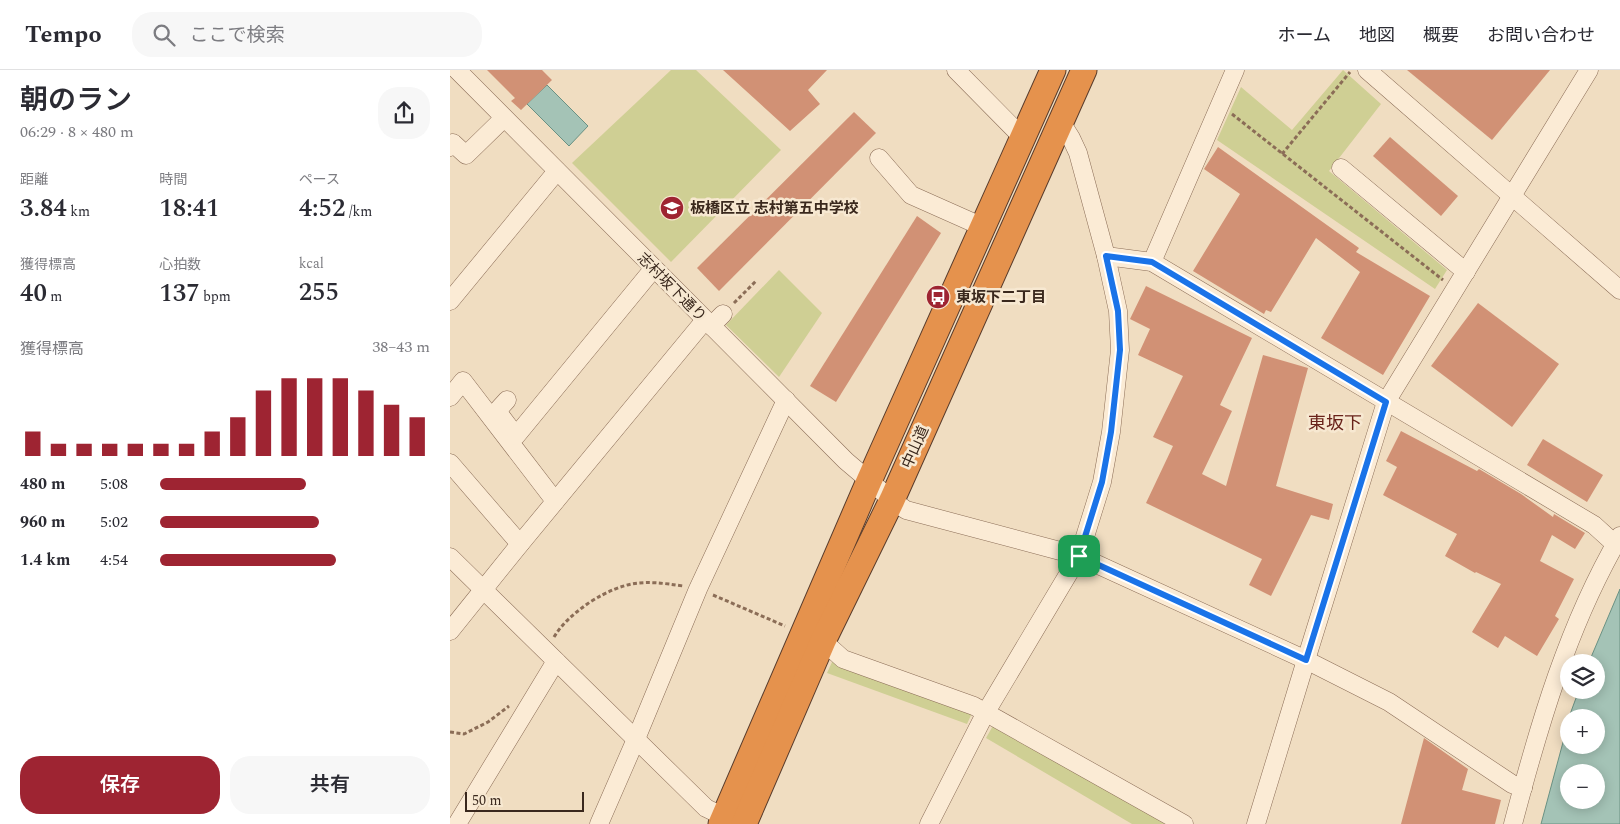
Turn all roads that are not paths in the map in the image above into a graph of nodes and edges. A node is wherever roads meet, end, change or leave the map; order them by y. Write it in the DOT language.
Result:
graph roads {
  1 [pos="457,70"];
  2 [pos="956,70"];
  3 [pos="1053,70"];
  4 [pos="1084,70"];
  5 [pos="1235,70"];
  6 [pos="1590,70"];
  7 [pos="1358,71"];
  8 [pos="504,118"];
  9 [pos="1061,122"];
  10 [pos="1023,138"];
  11 [pos="450,146"];
  12 [pos="879,158"];
  13 [pos="1342,168"];
  14 [pos="557,172"];
  15 [pos="1512,196"];
  16 [pos="983,227"];
  17 [pos="1106,256"];
  18 [pos="1152,262"];
  19 [pos="654,268"];
  20 [pos="1466,272"];
  21 [pos="1620,290"];
  22 [pos="450,301"];
  23 [pos="713,320"];
  24 [pos="450,397"];
  25 [pos="507,400"];
  26 [pos="786,400"];
  27 [pos="1386,402"];
  28 [pos="516,436"];
  29 [pos="450,463"];
  30 [pos="869,481"];
  31 [pos="558,498"];
  32 [pos="892,500"];
  33 [pos="1617,540"];
  34 [pos="520,544"];
  35 [pos="1079,556"];
  36 [pos="450,557"];
  37 [pos="484,590"];
  38 [pos="450,631"];
  39 [pos="823,641"];
  40 [pos="551,656"];
  41 [pos="1306,660"];
  42 [pos="986,712"];
  43 [pos="636,739"];
  44 [pos="1523,788"];
  45 [pos="732,822"];
  46 [pos="457,824"];
  47 [pos="599,824"];
  48 [pos="929,824"];
  49 [pos="1184,824"];
  50 [pos="1256,824"];
  51 [pos="1513,824"];
  1 -- 8 [label="street, 志村坂下通り"];
  2 -- 10 [label="street"];
  3 -- 10 [label="highway, 中山道"];
  4 -- 9 [label="highway, 中山道"];
  5 -- 18 [label="street"];
  6 -- 15 [label="street"];
  7 -- 15 [label="street"];
  8 -- 11 [label="street"];
  8 -- 14 [label="street, 志村坂下通り"];
  9 -- 17 [label="street"];
  9 -- 32 [label="highway, 中山道"];
  10 -- 16 [label="highway, 中山道"];
  12 -- 16 [label="street"];
  13 -- 20 [label="street"];
  14 -- 19 [label="street, 志村坂下通り"];
  14 -- 22 [label="street"];
  15 -- 20 [label="street"];
  15 -- 21 [label="street"];
  16 -- 30 [label="highway, 中山道"];
  17 -- 18 [label="street"];
  17 -- 35 [label="street"];
  18 -- 27 [label="street"];
  19 -- 23 [label="street, 志村坂下通り"];
  19 -- 28 [label="street"];
  20 -- 27 [label="street"];
  23 -- 26 [label="street, 志村坂下通り"];
  23 -- 31 [label="street"];
  24 -- 31 [label="street"];
  25 -- 28 [label="street"];
  26 -- 30 [label="street, 志村坂下通り"];
  26 -- 43 [label="street"];
  27 -- 33 [label="street"];
  27 -- 41 [label="street"];
  28 -- 31 [label="street"];
  29 -- 34 [label="street"];
  30 -- 32 [label="street, 志村坂下通り"];
  30 -- 45 [label="highway, 中山道"];
  31 -- 34 [label="street"];
  32 -- 35 [label="street, 志村坂下通り"];
  32 -- 39 [label="highway, 中山道"];
  33 -- 44 [label="street"];
  34 -- 37 [label="street"];
  35 -- 41 [label="street, 志村坂下通り"];
  35 -- 42 [label="street"];
  36 -- 37 [label="street"];
  37 -- 38 [label="street"];
  37 -- 40 [label="street"];
  39 -- 42 [label="street"];
  39 -- 45 [label="highway, 中山道"];
  40 -- 43 [label="street"];
  40 -- 46 [label="street"];
  41 -- 44 [label="street, 志村坂下通り"];
  41 -- 50 [label="street"];
  42 -- 48 [label="street"];
  42 -- 49 [label="street"];
  43 -- 45 [label="street"];
  43 -- 47 [label="street"];
  44 -- 51 [label="street"];
}
